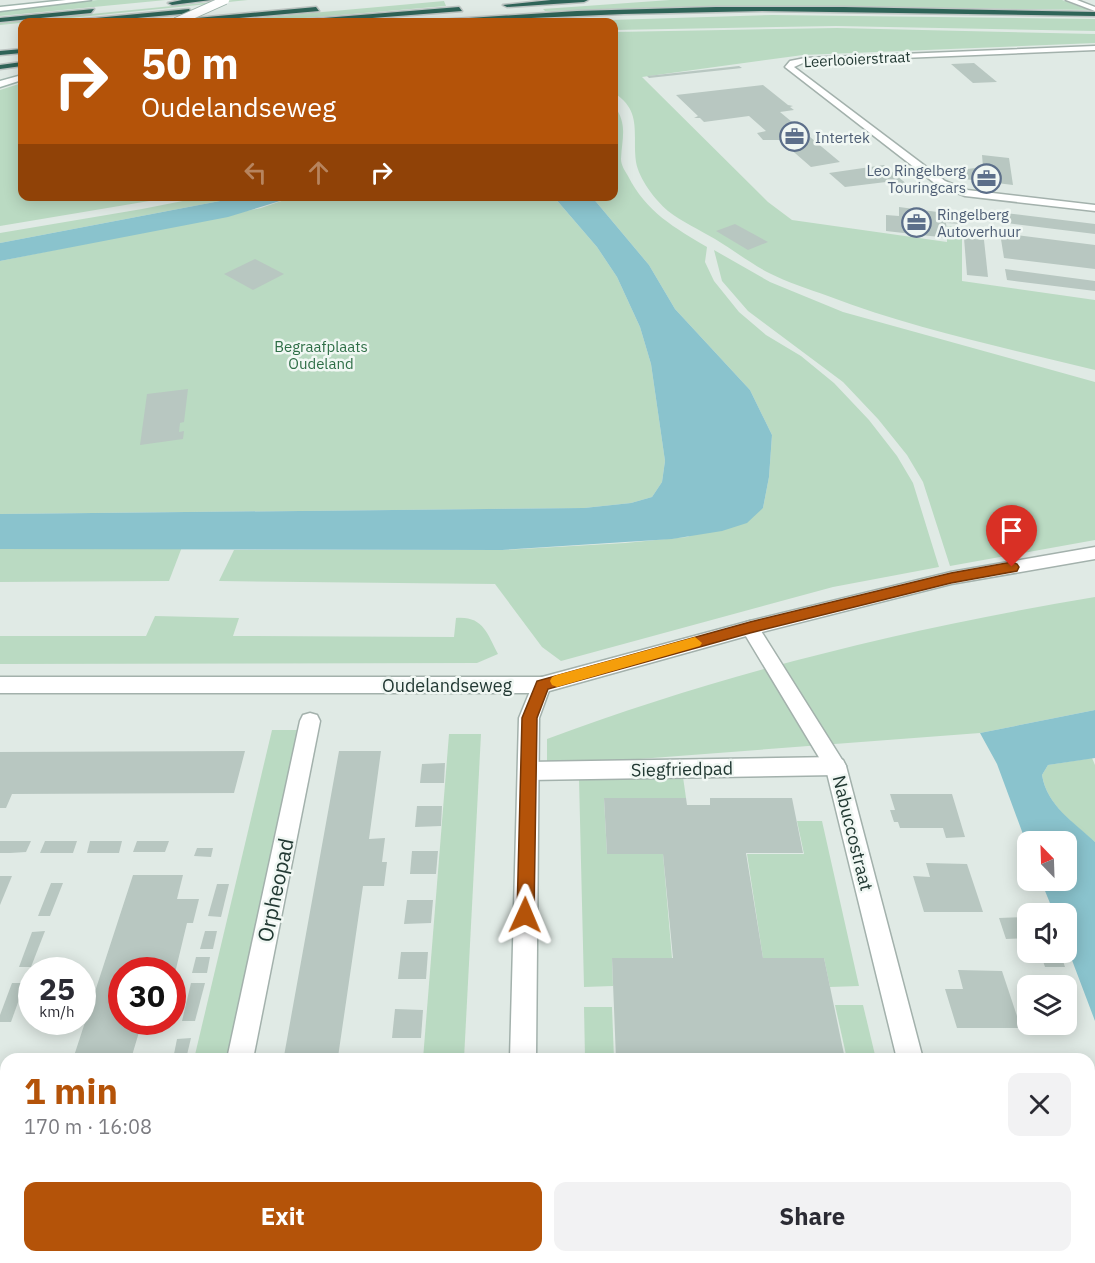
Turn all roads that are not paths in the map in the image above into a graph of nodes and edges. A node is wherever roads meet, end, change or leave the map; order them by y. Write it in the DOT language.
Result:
graph roads {
  1 [pos="87,0"];
  2 [pos="207,0"];
  3 [pos="225,0"];
  4 [pos="584,0"];
  5 [pos="1070,0"];
  6 [pos="161,4"];
  7 [pos="497,6"];
  8 [pos="232,7"];
  9 [pos="330,8"];
  10 [pos="463,8"];
  11 [pos="0,9"];
  12 [pos="1095,9"];
  13 [pos="104,10"];
  14 [pos="1095,14"];
  15 [pos="18,18"];
  16 [pos="21,18"];
  17 [pos="117,18"];
  18 [pos="185,18"];
  19 [pos="220,18"];
  20 [pos="346,18"];
  21 [pos="498,18"];
  22 [pos="0,20"];
  23 [pos="1095,48"];
  24 [pos="18,51"];
  25 [pos="0,53"];
  26 [pos="18,65"];
  27 [pos="0,67"];
  28 [pos="18,79"];
  29 [pos="0,84"];
  30 [pos="1095,208"];
  31 [pos="1095,553"];
  32 [pos="750,627"];
  33 [pos="0,685"];
  34 [pos="542,685"];
  35 [pos="310,721"];
  36 [pos="836,766"];
  37 [pos="528,771"];
  38 [pos="241,1053"];
  39 [pos="523,1053"];
  40 [pos="908,1053"];
  1 -- 11 [label="street"];
  2 -- 6 [label="highway"];
  3 -- 18 [label="street, bridge"];
  4 -- 7 [label="highway"];
  5 -- 12 [label="street"];
  8 -- 17 [label="highway"];
  9 -- 19 [label="highway"];
  10 -- 20 [label="highway"];
  13 -- 16 [label="highway"];
  14 -- 21 [label="highway"];
  15 -- 22 [label="highway"];
  23 -- 30 [label="street, Leerlooierstraat"];
  24 -- 25 [label="highway"];
  26 -- 27 [label="highway"];
  28 -- 29 [label="street"];
  31 -- 32 [label="street, Oudelandseweg"];
  32 -- 34 [label="street, Oudelandseweg"];
  32 -- 36 [label="street, Nabuccostraat"];
  33 -- 34 [label="street, Oudelandseweg"];
  34 -- 37 [label="street"];
  35 -- 38 [label="street, Orpheopad"];
  36 -- 37 [label="street, Siegfriedpad"];
  36 -- 40 [label="street, Nabuccostraat"];
  37 -- 39 [label="street"];
}
